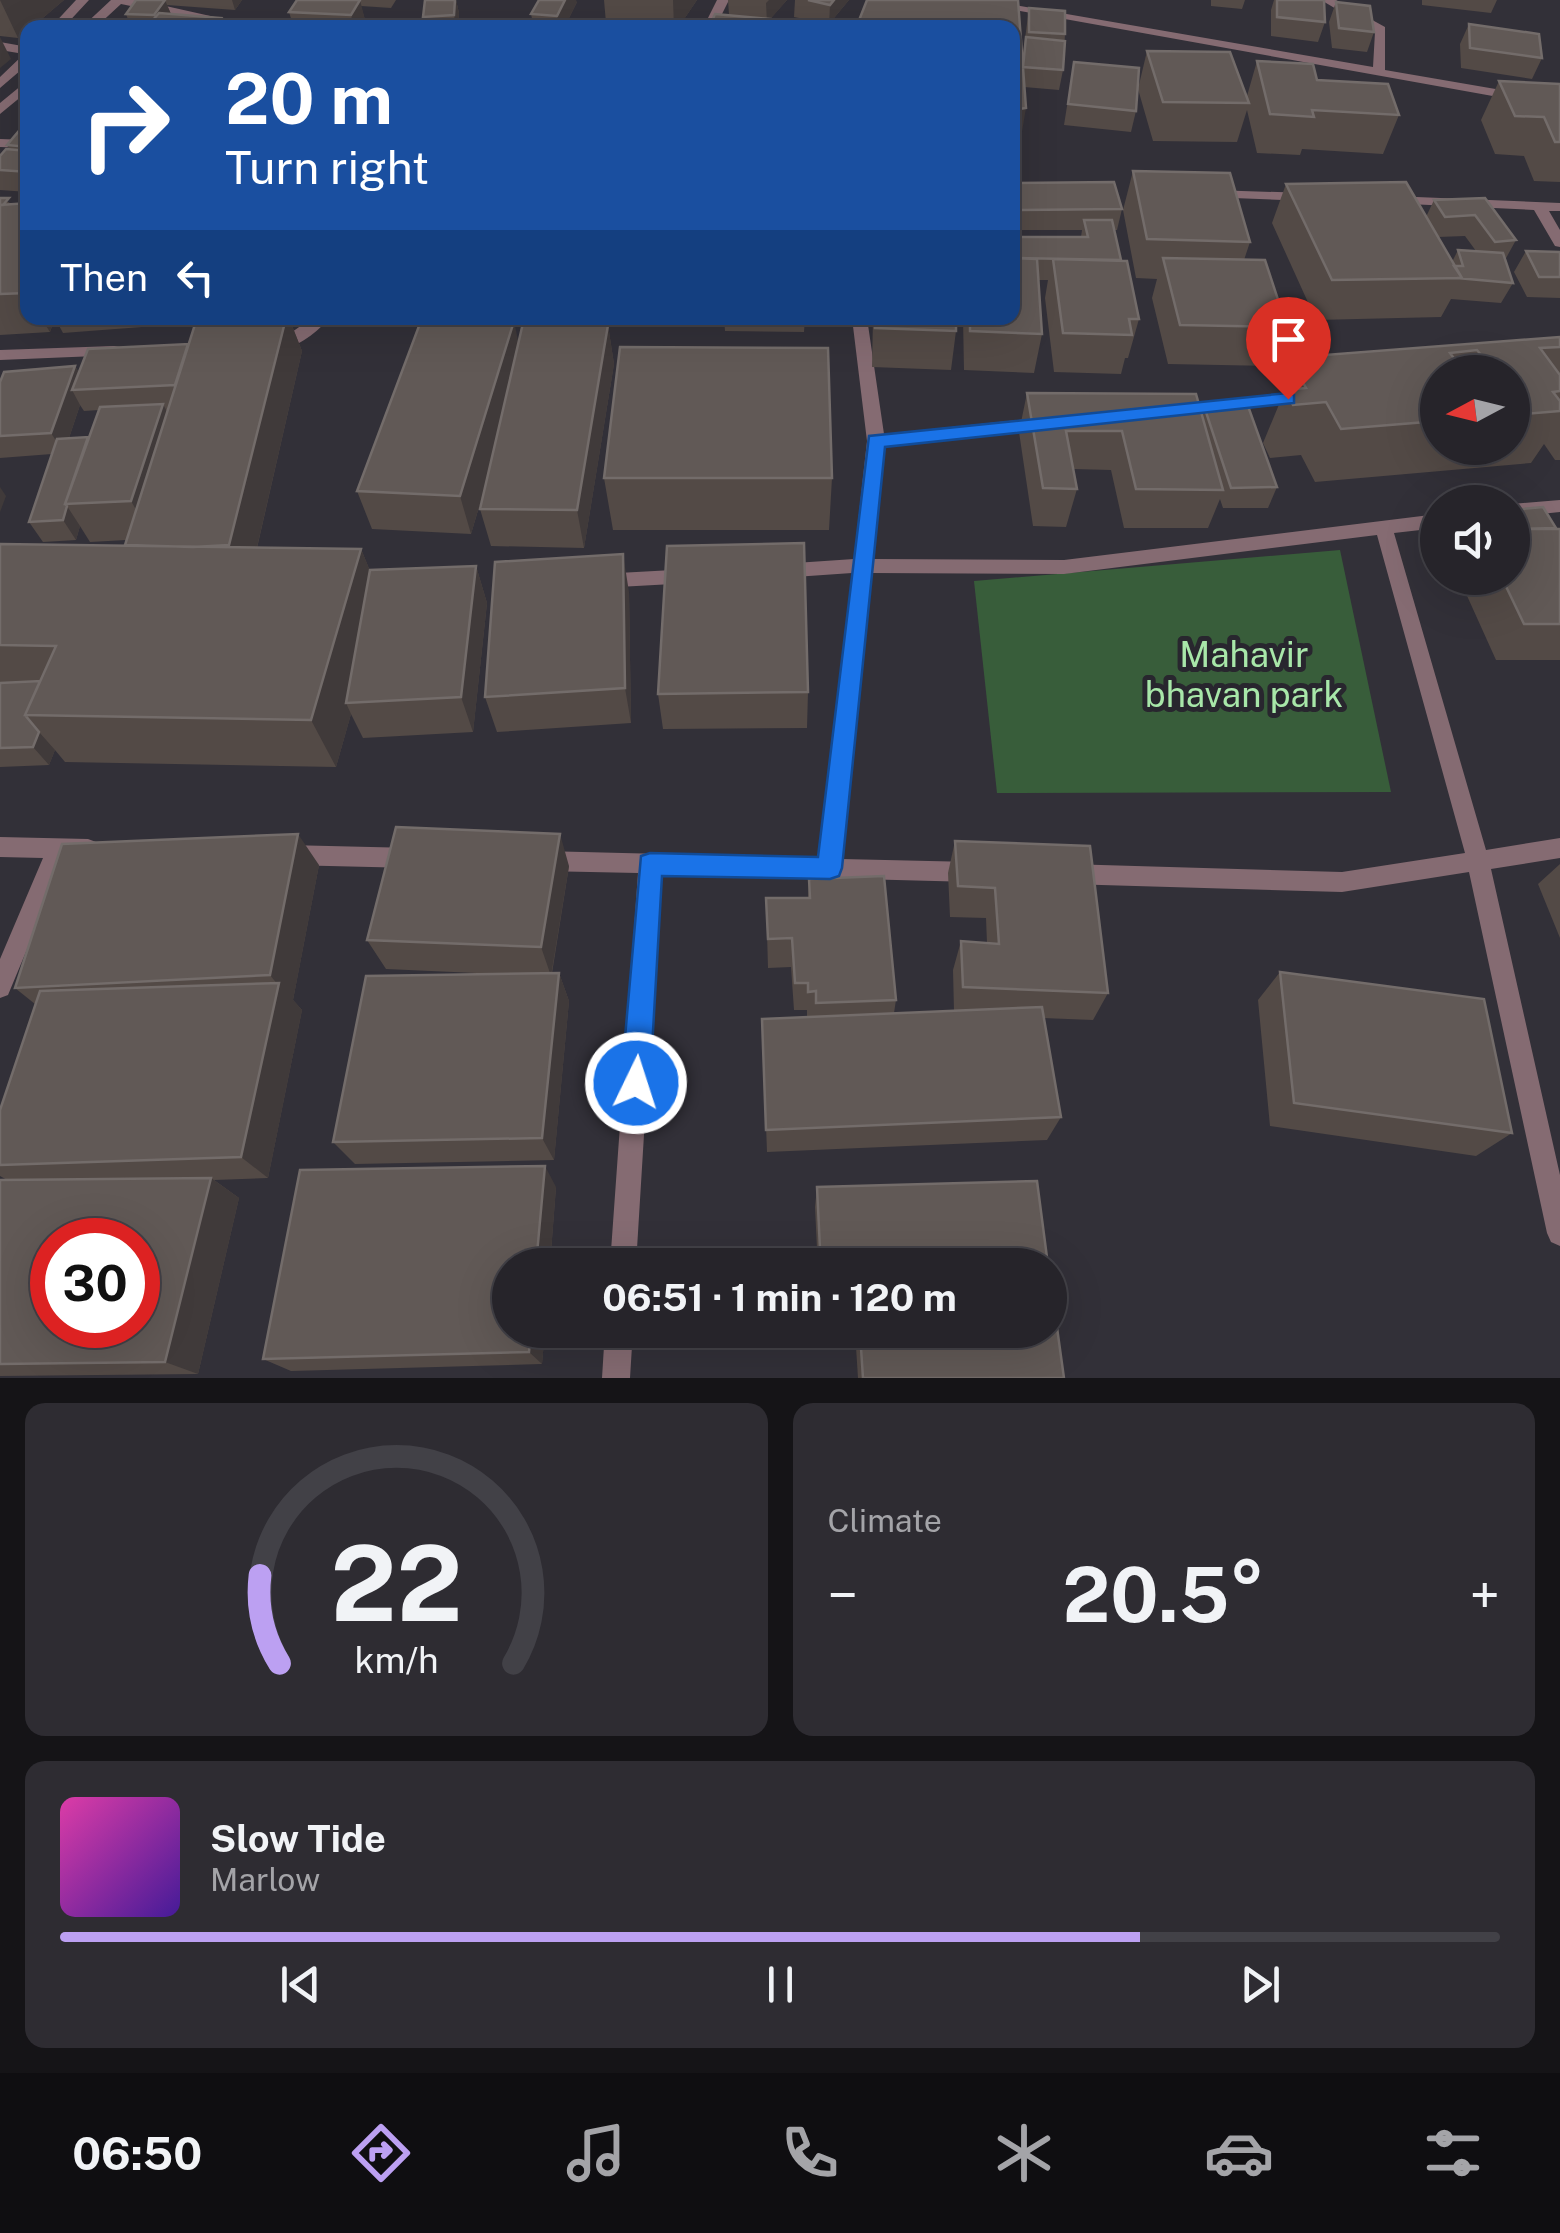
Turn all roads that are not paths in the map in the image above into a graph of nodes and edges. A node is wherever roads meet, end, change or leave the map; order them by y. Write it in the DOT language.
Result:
graph roads {
  1 [pos="83,0"];
  2 [pos="120,0"];
  3 [pos="965,0"];
  4 [pos="1326,0"];
  5 [pos="64,20"];
  6 [pos="96,20"];
  7 [pos="219,20"];
  8 [pos="20,63"];
  9 [pos="1379,72"];
  10 [pos="0,84"];
  11 [pos="20,91"];
  12 [pos="1560,104"];
  13 [pos="0,110"];
  14 [pos="1188,193"];
  15 [pos="1324,198"];
  16 [pos="1383,200"];
  17 [pos="1539,206"];
  18 [pos="1560,206"];
  19 [pos="1560,243"];
  20 [pos="312,325"];
  21 [pos="860,325"];
  22 [pos="247,346"];
  23 [pos="133,350"];
  24 [pos="0,356"];
  25 [pos="1321,396"];
  26 [pos="1166,411"];
  27 [pos="1069,421"];
  28 [pos="876,441"];
  29 [pos="1560,506"];
  30 [pos="1530,510"];
  31 [pos="1420,523"];
  32 [pos="1384,528"];
  33 [pos="860,566"];
  34 [pos="763,572"];
  35 [pos="704,575"];
  36 [pos="588,582"];
  37 [pos="0,847"];
  38 [pos="58,848"];
  39 [pos="1560,848"];
  40 [pos="117,850"];
  41 [pos="255,854"];
  42 [pos="433,858"];
  43 [pos="512,860"];
  44 [pos="1478,861"];
  45 [pos="650,864"];
  46 [pos="830,868"];
  47 [pos="988,872"];
  48 [pos="1047,874"];
  49 [pos="0,987"];
  50 [pos="1560,1233"];
  51 [pos="624,1248"];
  52 [pos="618,1348"];
  53 [pos="616,1378"];
  1 -- 5 [label="street"];
  2 -- 6 [label="street"];
  2 -- 7 [label="street"];
  3 -- 9 [label="street"];
  4 -- 9 [label="street"];
  8 -- 10 [label="street"];
  9 -- 12 [label="street"];
  11 -- 13 [label="street"];
  14 -- 15 [label="street"];
  16 -- 17 [label="street"];
  17 -- 18 [label="street"];
  17 -- 19 [label="street"];
  20 -- 22 [label="street"];
  21 -- 28 [label="street"];
  23 -- 24 [label="street"];
  25 -- 26 [label="street"];
  27 -- 28 [label="street"];
  28 -- 33 [label="street"];
  29 -- 30 [label="street"];
  31 -- 32 [label="street"];
  32 -- 33 [label="street"];
  32 -- 44 [label="street"];
  33 -- 34 [label="street"];
  33 -- 46 [label="street"];
  35 -- 36 [label="street"];
  37 -- 38 [label="street"];
  38 -- 40 [label="street"];
  38 -- 49 [label="street"];
  39 -- 44 [label="street"];
  41 -- 42 [label="street"];
  43 -- 45 [label="street"];
  44 -- 48 [label="street"];
  44 -- 50 [label="street"];
  45 -- 46 [label="street"];
  45 -- 51 [label="street"];
  46 -- 47 [label="street"];
  52 -- 53 [label="street"];
}
